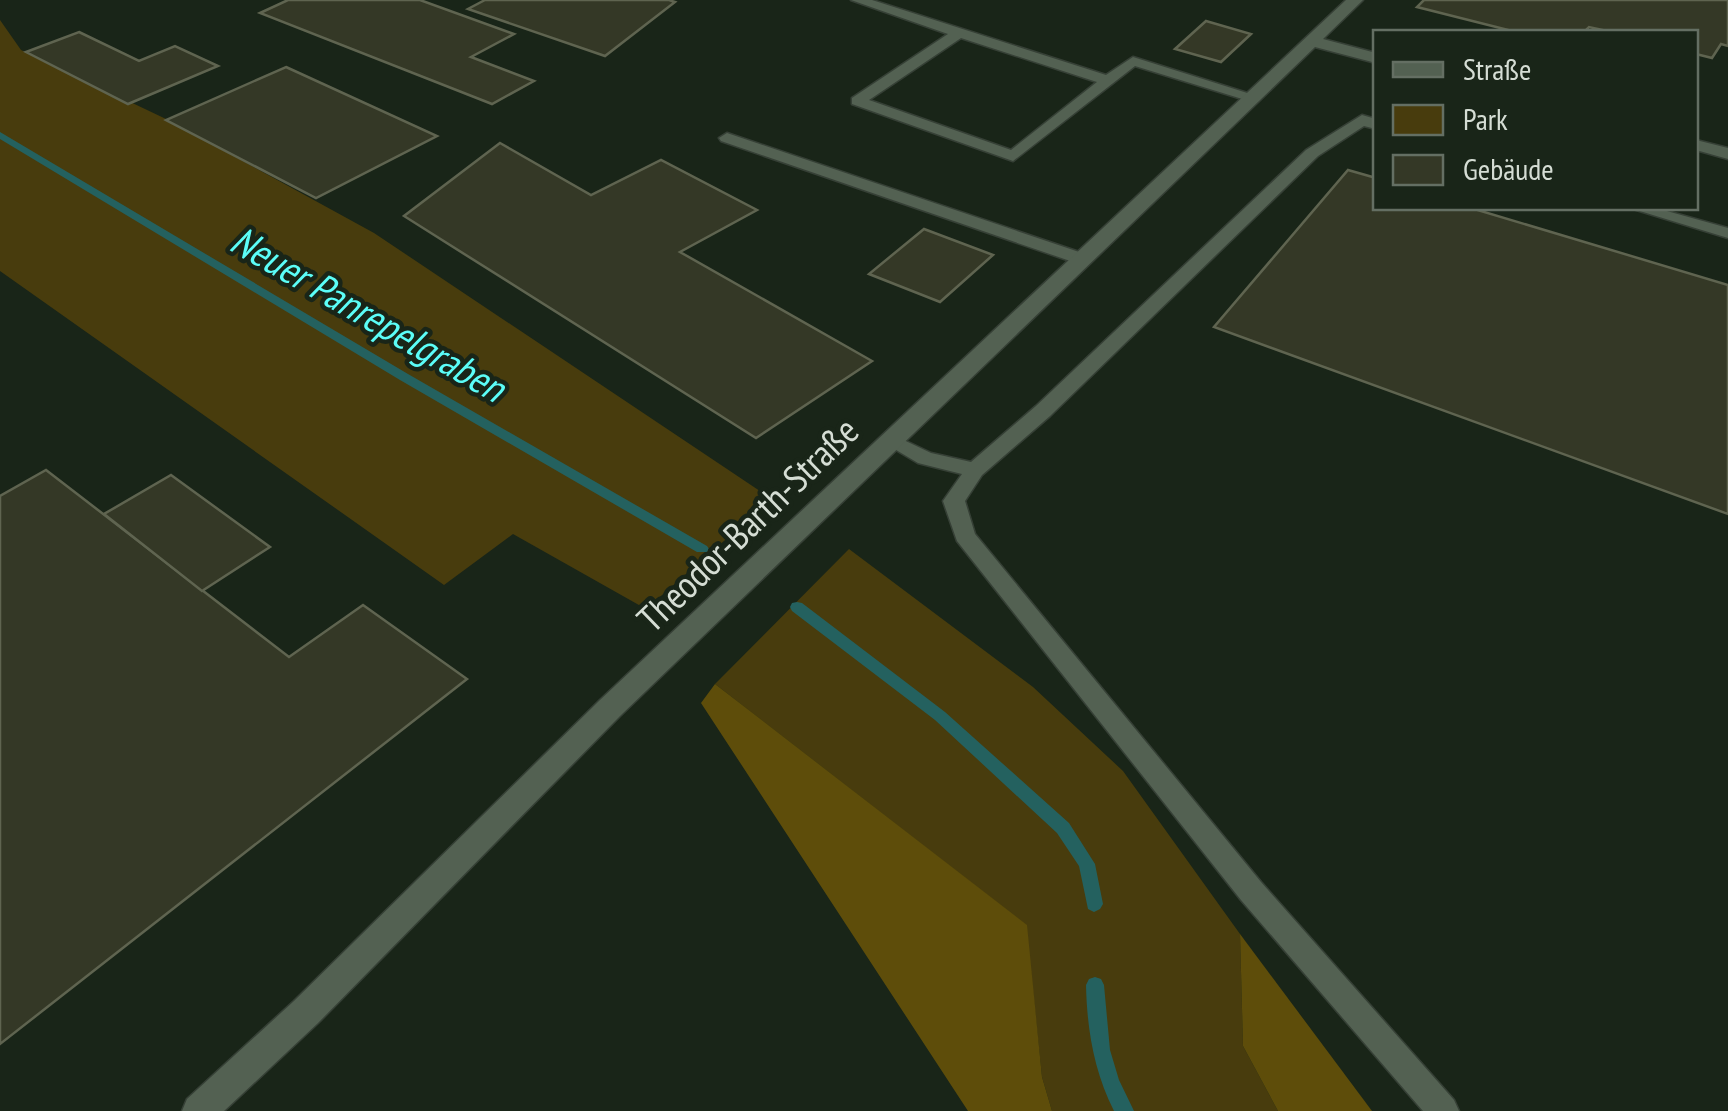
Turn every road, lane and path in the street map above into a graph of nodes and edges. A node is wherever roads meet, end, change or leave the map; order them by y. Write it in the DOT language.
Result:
graph roads {
  1 [pos="858,0"];
  2 [pos="1355,0"];
  3 [pos="959,33"];
  4 [pos="1312,40"];
  5 [pos="1373,57"];
  6 [pos="1108,80"];
  7 [pos="1252,97"];
  8 [pos="1373,123"];
  9 [pos="726,138"];
  10 [pos="1698,146"];
  11 [pos="1728,154"];
  12 [pos="1646,210"];
  13 [pos="1728,233"];
  14 [pos="1082,258"];
  15 [pos="890,441"];
  16 [pos="974,470"];
  17 [pos="199,1111"];
  18 [pos="1443,1111"];
  1 -- 3 [label="lane"];
  2 -- 4 [label="street, Theodor-Barth-Straße"];
  3 -- 6 [label="lane"];
  3 -- 6 [label="lane"];
  4 -- 5 [label="street"];
  4 -- 7 [label="street, Theodor-Barth-Straße"];
  6 -- 7 [label="lane"];
  7 -- 14 [label="street, Theodor-Barth-Straße"];
  8 -- 16 [label="lane"];
  9 -- 14 [label="lane"];
  10 -- 11 [label="street"];
  12 -- 13 [label="lane"];
  14 -- 15 [label="street, Theodor-Barth-Straße"];
  15 -- 16 [label="lane"];
  15 -- 17 [label="street, Theodor-Barth-Straße"];
  16 -- 18 [label="lane"];
}
